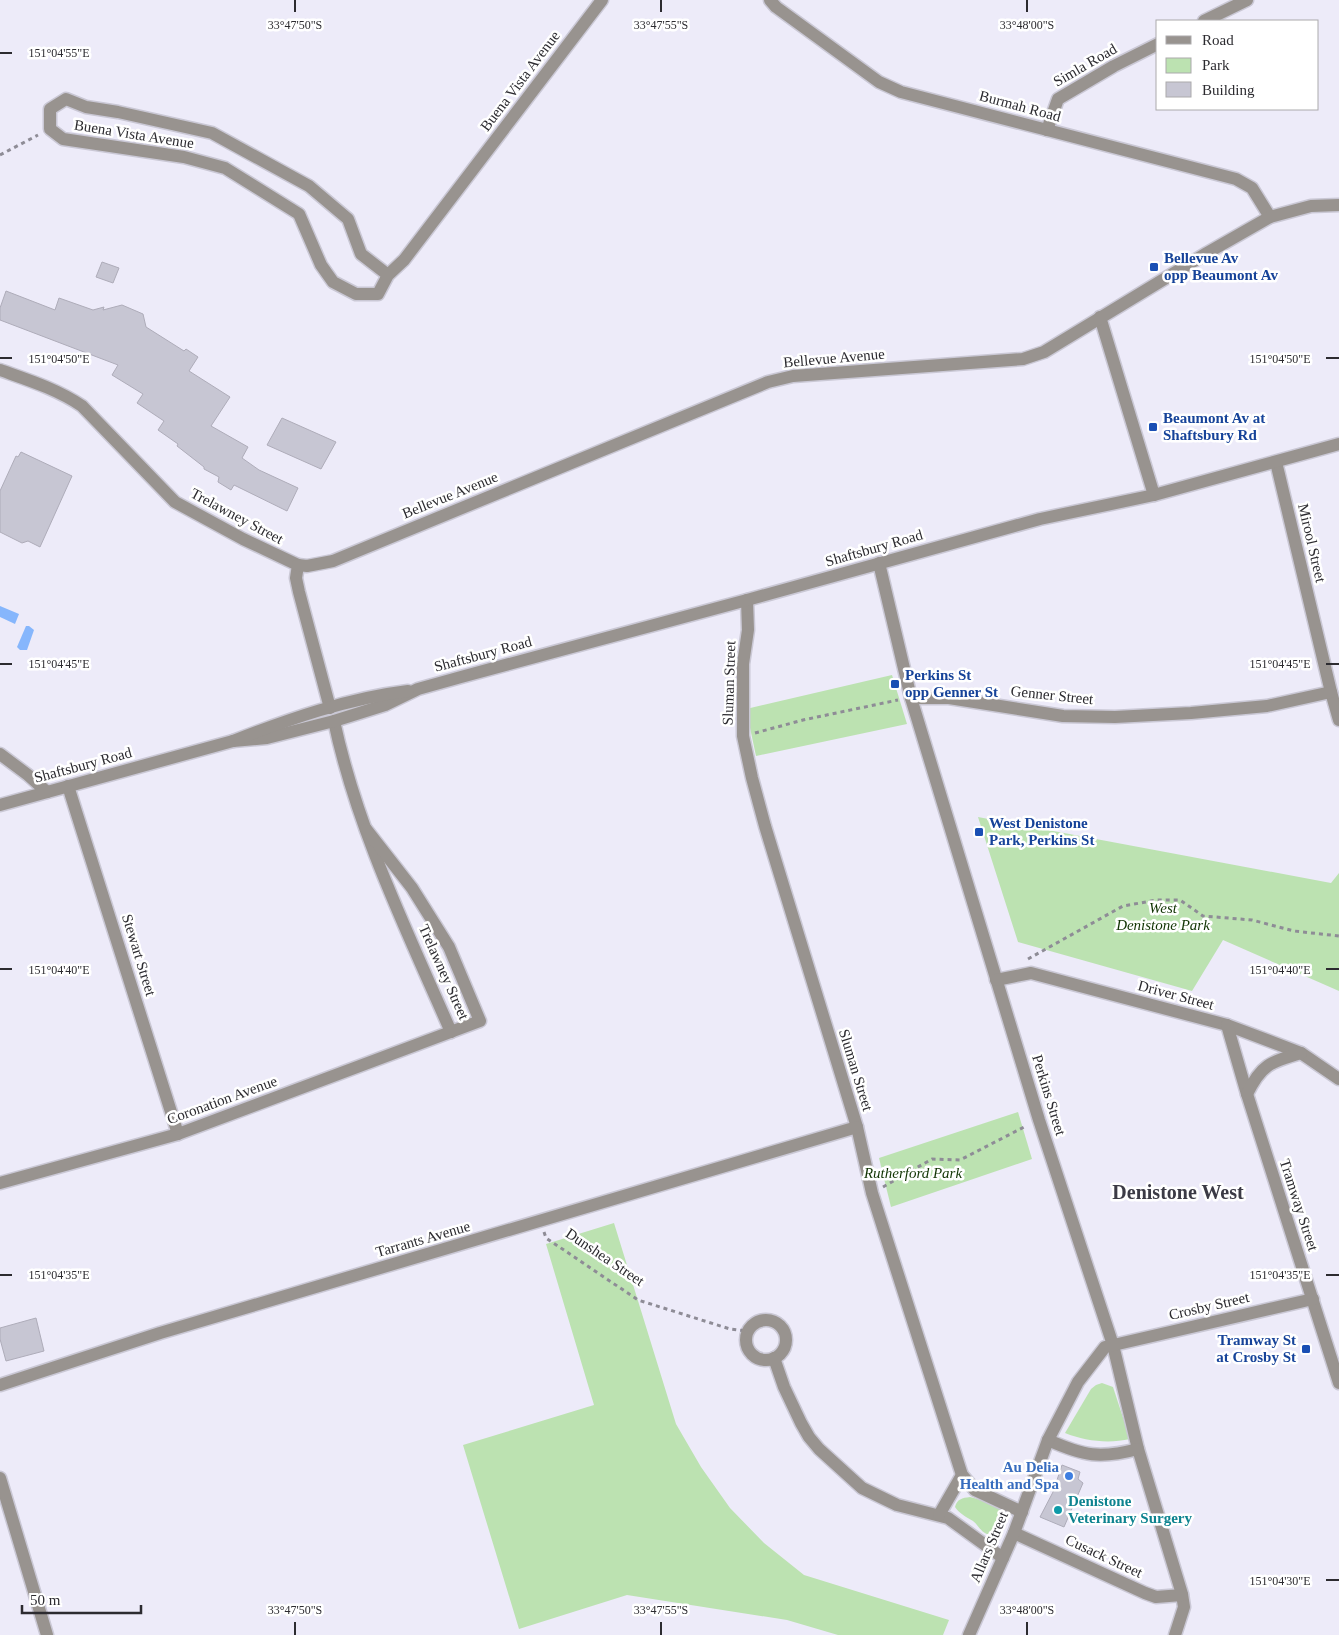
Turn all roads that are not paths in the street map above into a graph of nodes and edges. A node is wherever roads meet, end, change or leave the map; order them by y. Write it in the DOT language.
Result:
graph roads {
  1 [pos="602,0"];
  2 [pos="770,0"];
  3 [pos="1247,0"];
  4 [pos="1206,20"];
  5 [pos="1156,45"];
  6 [pos="1047,130"];
  7 [pos="1339,205"];
  8 [pos="1270,217"];
  9 [pos="388,275"];
  10 [pos="1100,317"];
  11 [pos="0,370"];
  12 [pos="1339,444"];
  13 [pos="1276,462"];
  14 [pos="1154,495"];
  15 [pos="879,563"];
  16 [pos="298,565"];
  17 [pos="747,600"];
  18 [pos="1331,692"];
  19 [pos="911,698"];
  20 [pos="332,714"];
  21 [pos="1339,720"];
  22 [pos="0,754"];
  23 [pos="68,786"];
  24 [pos="47,792"];
  25 [pos="0,804"];
  26 [pos="366,829"];
  27 [pos="996,980"];
  28 [pos="1227,1025"];
  29 [pos="451,1032"];
  30 [pos="1301,1053"];
  31 [pos="1339,1079"];
  32 [pos="1247,1094"];
  33 [pos="857,1127"];
  34 [pos="178,1134"];
  35 [pos="0,1183"];
  36 [pos="1312,1299"];
  37 [pos="1112,1345"];
  38 [pos="774,1358"];
  39 [pos="1339,1383"];
  40 [pos="0,1386"];
  41 [pos="1048,1440"];
  42 [pos="1138,1449"];
  43 [pos="962,1475"];
  44 [pos="0,1478"];
  45 [pos="1022,1512"];
  46 [pos="939,1515"];
  47 [pos="1014,1533"];
  48 [pos="1003,1558"];
  49 [pos="1182,1595"];
  50 [pos="47,1635"];
  51 [pos="969,1635"];
  52 [pos="1175,1635"];
  1 -- 9 [label="street, Buena Vista Avenue"];
  2 -- 6 [label="street, Burmah Road"];
  3 -- 4 [label="street"];
  5 -- 6 [label="street, Simla Road"];
  6 -- 8 [label="street, Burmah Road"];
  7 -- 8 [label="street, Bellevue Avenue"];
  8 -- 10 [label="street, Bellevue Avenue"];
  9 -- 9 [label="street, Buena Vista Avenue"];
  10 -- 14 [label="street"];
  10 -- 16 [label="street, Bellevue Avenue"];
  11 -- 16 [label="street, Trelawney Street"];
  12 -- 13 [label="street, Shaftsbury Road"];
  13 -- 14 [label="street, Shaftsbury Road"];
  13 -- 18 [label="street, Mirool Street"];
  14 -- 15 [label="street, Shaftsbury Road"];
  15 -- 17 [label="street, Shaftsbury Road"];
  15 -- 19 [label="street, Perkins Street"];
  16 -- 20 [label="street, Trelawney Street"];
  17 -- 20 [label="street, Shaftsbury Road"];
  17 -- 33 [label="street, Sluman Street"];
  18 -- 19 [label="street, Genner Street"];
  18 -- 21 [label="street, Mirool Street"];
  19 -- 27 [label="street, Perkins Street"];
  20 -- 23 [label="street, Shaftsbury Road"];
  20 -- 26 [label="street, Trelawney Street"];
  22 -- 24 [label="street"];
  23 -- 24 [label="street, Shaftsbury Road"];
  23 -- 34 [label="street, Stewart Street"];
  24 -- 25 [label="street, Shaftsbury Road"];
  26 -- 29 [label="street, Trelawney Street"];
  26 -- 29 [label="street, Trelawney Street"];
  27 -- 28 [label="street, Driver Street"];
  27 -- 37 [label="street, Perkins Street"];
  28 -- 30 [label="street, Driver Street"];
  28 -- 32 [label="street, Tramway Street"];
  29 -- 34 [label="street, Coronation Avenue"];
  30 -- 31 [label="street, Driver Street"];
  30 -- 32 [label="street"];
  32 -- 36 [label="street, Tramway Street"];
  33 -- 40 [label="street, Tarrants Avenue"];
  33 -- 43 [label="street, Sluman Street"];
  34 -- 35 [label="street, Coronation Avenue"];
  36 -- 37 [label="street, Crosby Street"];
  36 -- 39 [label="street, Tramway Street"];
  37 -- 41 [label="street, Allars Street"];
  37 -- 42 [label="street, Perkins Street"];
  38 -- 38 [label="street"];
  38 -- 46 [label="street"];
  41 -- 42 [label="street"];
  41 -- 45 [label="street, Allars Street"];
  42 -- 49 [label="street, Perkins Street"];
  43 -- 45 [label="street, Sluman Street"];
  43 -- 46 [label="street"];
  44 -- 50 [label="street"];
  45 -- 47 [label="street, Allars Street"];
  46 -- 48 [label="street"];
  47 -- 48 [label="street, Allars Street"];
  47 -- 49 [label="street, Cusack Street"];
  48 -- 51 [label="street, Allars Street"];
  49 -- 52 [label="street, Perkins Street"];
}
